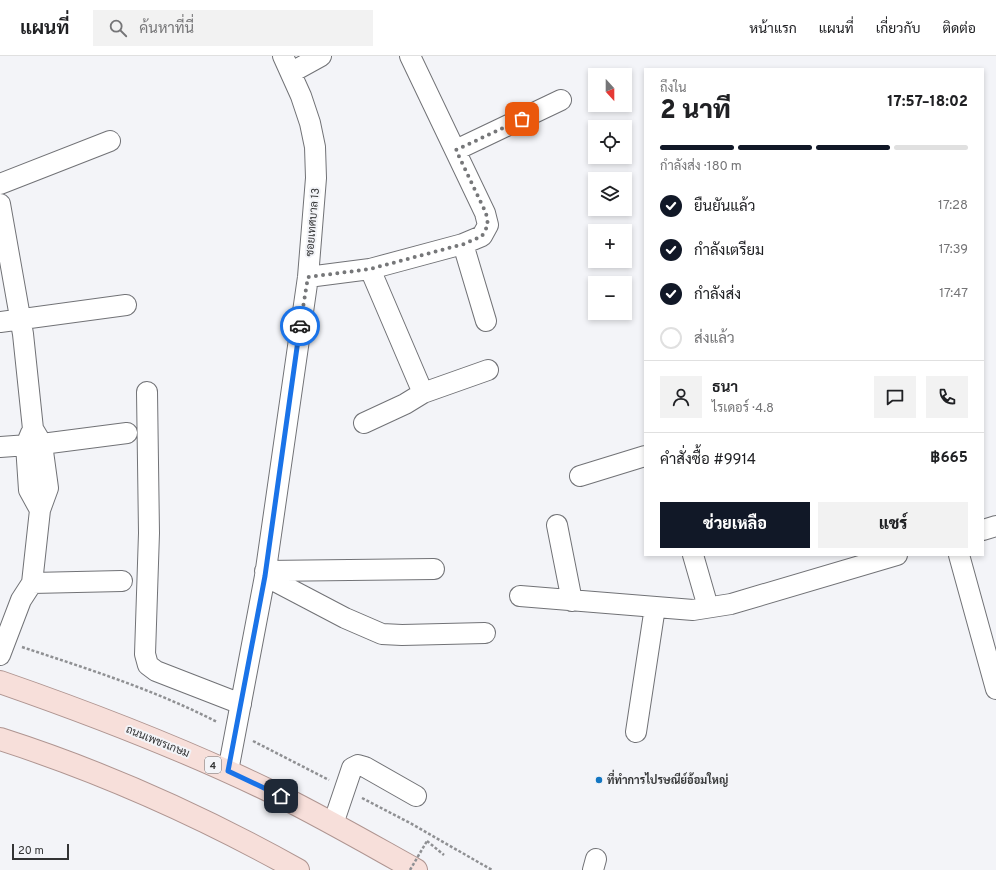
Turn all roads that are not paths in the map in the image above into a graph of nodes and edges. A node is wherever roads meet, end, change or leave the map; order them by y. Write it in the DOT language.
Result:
graph roads {
  1 [pos="321,56"];
  2 [pos="410,56"];
  3 [pos="287,64"];
  4 [pos="561,100"];
  5 [pos="110,141"];
  6 [pos="456,150"];
  7 [pos="0,184"];
  8 [pos="0,204"];
  9 [pos="464,244"];
  10 [pos="370,269"];
  11 [pos="308,277"];
  12 [pos="126,305"];
  13 [pos="10,320"];
  14 [pos="486,321"];
  15 [pos="488,370"];
  16 [pos="147,392"];
  17 [pos="423,393"];
  18 [pos="364,423"];
  19 [pos="126,433"];
  20 [pos="34,439"];
  21 [pos="0,447"];
  22 [pos="644,456"];
  23 [pos="580,476"];
  24 [pos="557,525"];
  25 [pos="996,526"];
  26 [pos="984,530"];
  27 [pos="693,556"];
  28 [pos="894,556"];
  29 [pos="959,556"];
  30 [pos="434,569"];
  31 [pos="265,573"];
  32 [pos="122,582"];
  33 [pos="32,583"];
  34 [pos="520,596"];
  35 [pos="572,601"];
  36 [pos="655,607"];
  37 [pos="708,607"];
  38 [pos="486,633"];
  39 [pos="2,648"];
  40 [pos="0,682"];
  41 [pos="996,689"];
  42 [pos="241,704"];
  43 [pos="636,732"];
  44 [pos="0,739"];
  45 [pos="228,771"];
  46 [pos="416,796"];
  47 [pos="333,824"];
  48 [pos="296,870"];
  49 [pos="416,870"];
  1 -- 3 [label="street"];
  2 -- 6 [label="street"];
  3 -- 11 [label="street, ซอยเทศบาล 13"];
  4 -- 6 [label="street"];
  5 -- 7 [label="street"];
  6 -- 9 [label="street"];
  8 -- 13 [label="street"];
  9 -- 10 [label="street"];
  9 -- 14 [label="street"];
  10 -- 11 [label="street"];
  10 -- 17 [label="street"];
  11 -- 31 [label="street, ซอยเทศบาล 13"];
  12 -- 13 [label="street"];
  13 -- 20 [label="street"];
  15 -- 17 [label="street"];
  16 -- 42 [label="street"];
  17 -- 18 [label="street"];
  19 -- 20 [label="street"];
  20 -- 21 [label="street"];
  20 -- 33 [label="street"];
  22 -- 23 [label="street"];
  24 -- 35 [label="street"];
  25 -- 26 [label="street"];
  27 -- 37 [label="street"];
  28 -- 37 [label="street"];
  29 -- 41 [label="street"];
  30 -- 31 [label="street"];
  31 -- 38 [label="street"];
  31 -- 42 [label="street, ซอยเทศบาล 13"];
  32 -- 33 [label="street"];
  33 -- 39 [label="street"];
  34 -- 35 [label="street"];
  35 -- 36 [label="street"];
  36 -- 37 [label="street"];
  36 -- 43 [label="street"];
  40 -- 45 [label="main road, ถนนเพชรเกษม / 4"];
  42 -- 45 [label="street, ซอยเทศบาล 13"];
  44 -- 48 [label="main road"];
  45 -- 47 [label="main road, ถนนเพชรเกษม / 4"];
  46 -- 47 [label="street"];
  47 -- 49 [label="main road, ถนนเพชรเกษม / 4"];
}
